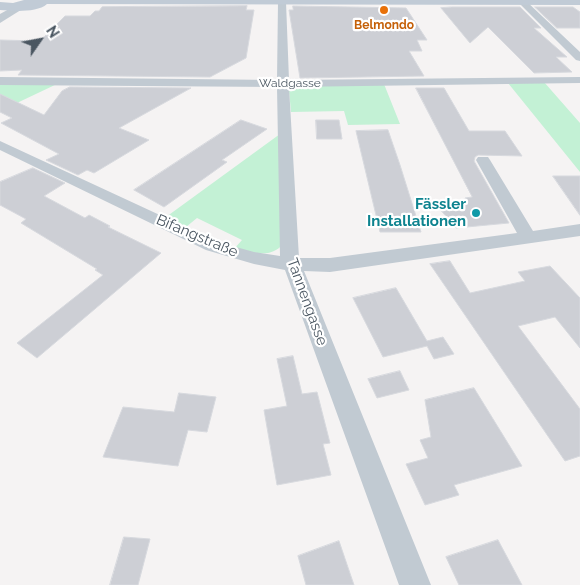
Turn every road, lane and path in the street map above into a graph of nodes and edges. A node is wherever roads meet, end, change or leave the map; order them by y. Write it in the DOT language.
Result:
graph roads {
  1 [pos="521,0"];
  2 [pos="580,1"];
  3 [pos="282,2"];
  4 [pos="24,4"];
  5 [pos="2,7"];
  6 [pos="580,58"];
  7 [pos="580,80"];
  8 [pos="0,81"];
  9 [pos="283,84"];
  10 [pos="0,144"];
  11 [pos="484,160"];
  12 [pos="580,230"];
  13 [pos="528,238"];
  14 [pos="291,264"];
  15 [pos="415,585"];
  1 -- 2 [label="main road"];
  1 -- 3 [label="main road"];
  1 -- 6 [label="street"];
  3 -- 4 [label="main road"];
  3 -- 9 [label="street, Tannengasse"];
  4 -- 5 [label="main road"];
  7 -- 9 [label="street, Waldgasse"];
  8 -- 9 [label="street, Waldgasse"];
  9 -- 14 [label="street, Tannengasse"];
  10 -- 14 [label="street, Bifangstraße"];
  11 -- 13 [label="street"];
  12 -- 13 [label="street, Bifangstraße"];
  13 -- 14 [label="street, Bifangstraße"];
  14 -- 15 [label="street, Tannengasse"];
}
